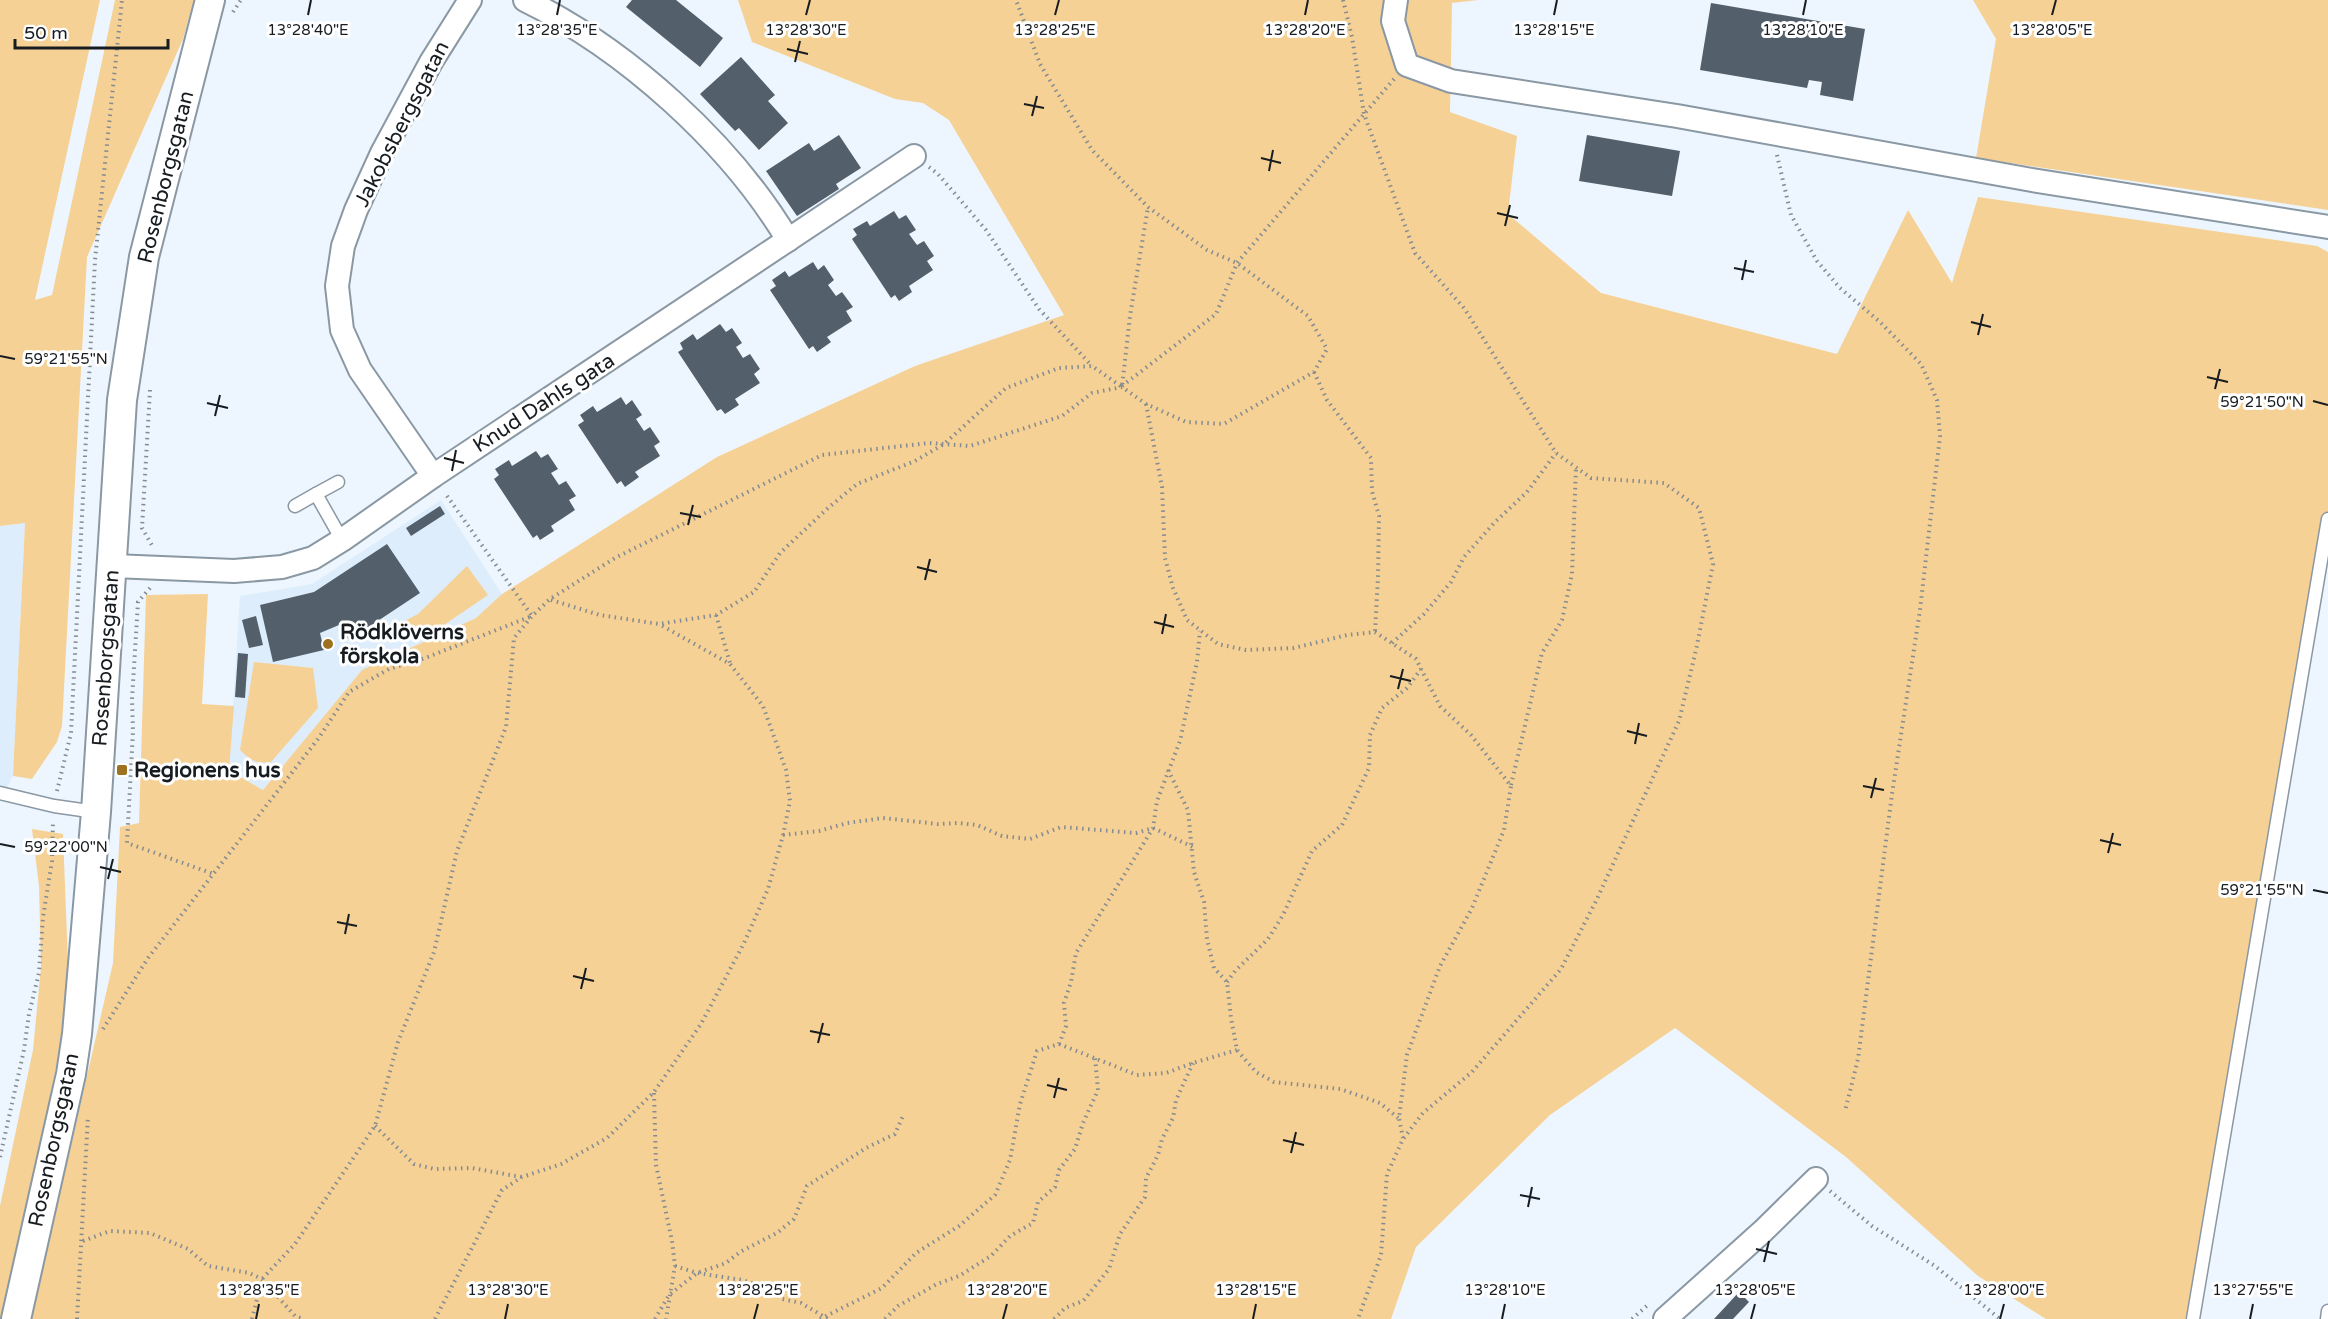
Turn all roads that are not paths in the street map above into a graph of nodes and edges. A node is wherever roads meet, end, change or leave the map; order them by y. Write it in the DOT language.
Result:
graph roads {
  1 [pos="470,0"];
  2 [pos="525,0"];
  3 [pos="1396,0"];
  4 [pos="220,8"];
  5 [pos="914,156"];
  6 [pos="2328,227"];
  7 [pos="788,240"];
  8 [pos="433,476"];
  9 [pos="338,482"];
  10 [pos="316,494"];
  11 [pos="295,506"];
  12 [pos="2328,519"];
  13 [pos="342,540"];
  14 [pos="113,566"];
  15 [pos="0,793"];
  16 [pos="96,812"];
  17 [pos="1816,1179"];
  18 [pos="2328,1311"];
  19 [pos="1669,1315"];
  20 [pos="16,1319"];
  21 [pos="2193,1319"];
  22 [pos="2327,1319"];
  1 -- 8 [label="street, Jakobsbergsgatan"];
  2 -- 7 [label="street"];
  3 -- 6 [label="street"];
  4 -- 14 [label="street, Rosenborgsgatan"];
  5 -- 7 [label="street, Knud Dahls gata"];
  7 -- 8 [label="street, Knud Dahls gata"];
  8 -- 13 [label="street, Knud Dahls gata"];
  9 -- 10 [label="lane"];
  10 -- 11 [label="lane"];
  10 -- 13 [label="lane"];
  12 -- 21 [label="lane"];
  13 -- 14 [label="street, Knud Dahls gata"];
  14 -- 16 [label="street, Rosenborgsgatan"];
  15 -- 16 [label="lane"];
  16 -- 20 [label="street, Rosenborgsgatan"];
  17 -- 19 [label="street"];
  18 -- 22 [label="lane"];
}
